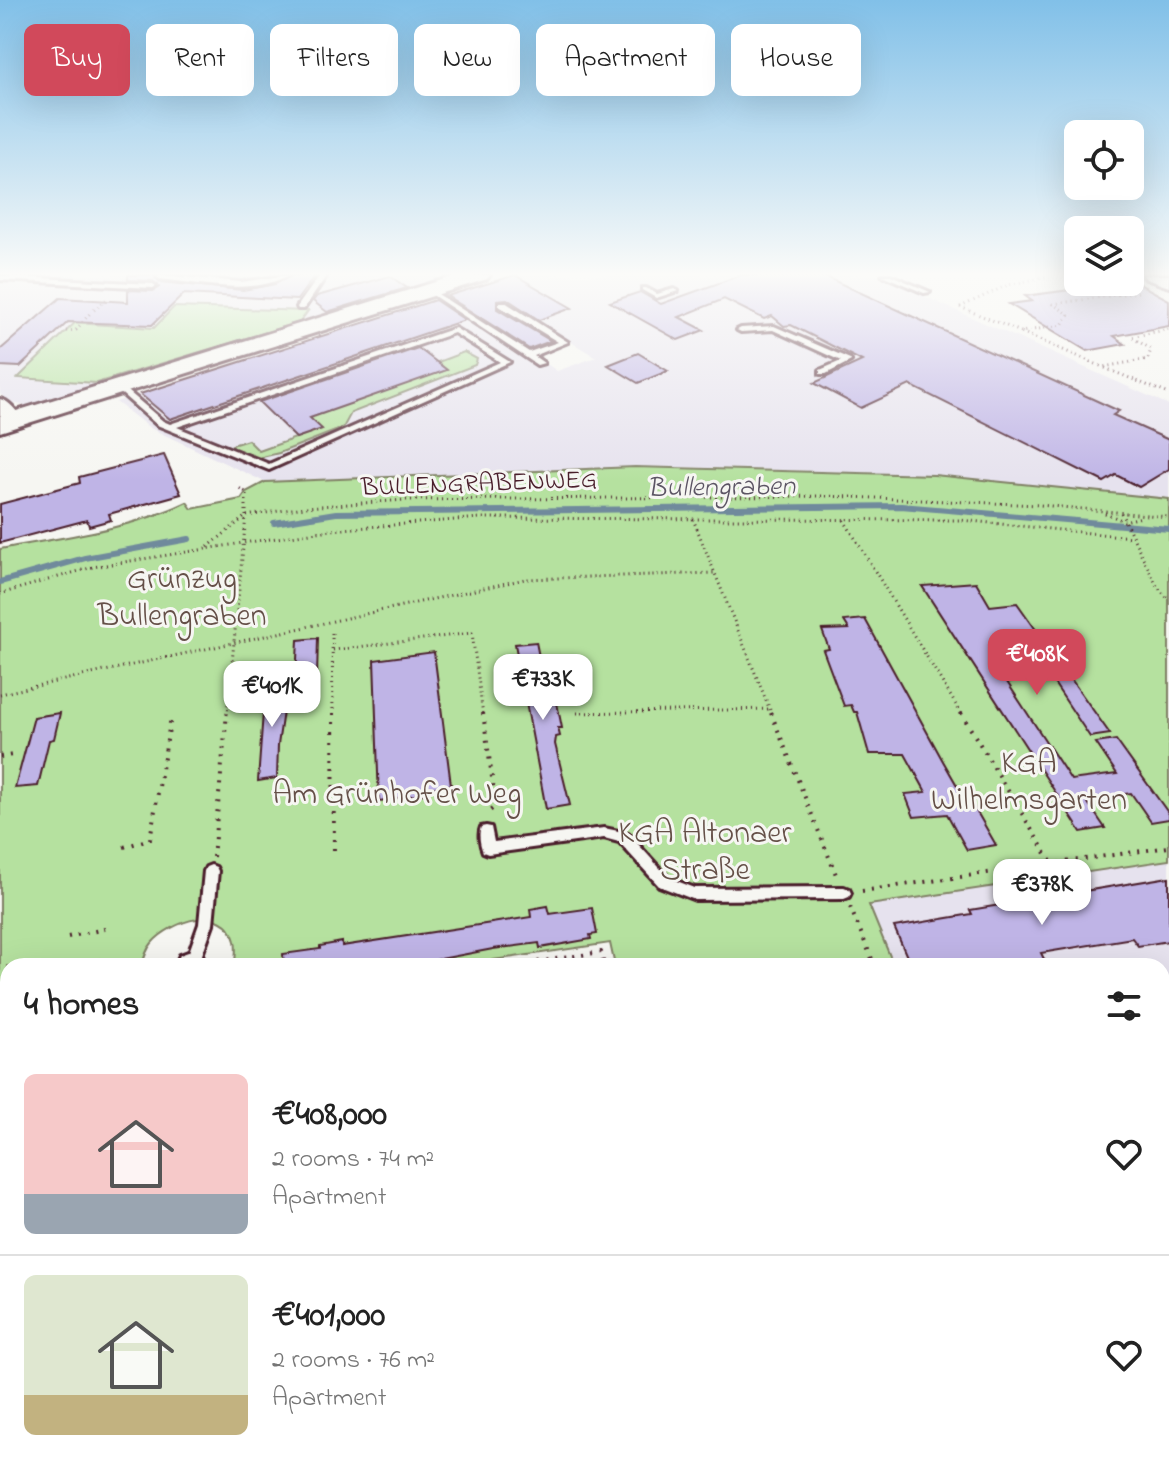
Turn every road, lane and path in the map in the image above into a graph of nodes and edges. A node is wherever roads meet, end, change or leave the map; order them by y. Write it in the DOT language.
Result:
graph roads {
  1 [pos="261,344"];
  2 [pos="415,344"];
  3 [pos="477,344"];
  4 [pos="511,344"];
  5 [pos="559,344"];
  6 [pos="809,344"];
  7 [pos="1048,344"];
  8 [pos="1142,344"];
  9 [pos="528,355"];
  10 [pos="540,363"];
  11 [pos="1103,367"];
  12 [pos="823,372"];
  13 [pos="119,388"];
  14 [pos="1169,394"];
  15 [pos="5,416"];
  16 [pos="169,427"];
  17 [pos="237,487"];
  18 [pos="1100,511"];
  19 [pos="1121,513"];
  20 [pos="1148,515"];
  21 [pos="246,516"];
  22 [pos="1169,517"];
  23 [pos="693,519"];
  24 [pos="844,520"];
  25 [pos="1124,521"];
  26 [pos="1131,537"];
  27 [pos="243,543"];
  28 [pos="206,549"];
  29 [pos="715,573"];
  30 [pos="0,594"];
  31 [pos="1169,600"];
  32 [pos="332,633"];
  33 [pos="233,642"];
  34 [pos="333,650"];
  35 [pos="0,694"];
  36 [pos="771,709"];
  37 [pos="577,713"];
  38 [pos="171,717"];
  39 [pos="13,755"];
  40 [pos="0,757"];
  41 [pos="486,831"];
  42 [pos="124,847"];
  43 [pos="1169,847"];
  44 [pos="334,854"];
  45 [pos="1053,865"];
  46 [pos="211,871"];
  47 [pos="844,893"];
  48 [pos="109,928"];
  49 [pos="68,937"];
  50 [pos="194,958"];
  51 [pos="562,958"];
  52 [pos="602,958"];
  53 [pos="872,958"];
  1 -- 13 [label="street"];
  2 -- 16 [label="lane"];
  3 -- 16 [label="lane"];
  4 -- 9 [label="lane"];
  5 -- 9 [label="lane"];
  6 -- 12 [label="lane"];
  7 -- 11 [label="path"];
  8 -- 11 [label="path"];
  9 -- 10 [label="lane"];
  11 -- 14 [label="path"];
  13 -- 15 [label="street"];
  13 -- 16 [label="lane"];
  17 -- 21 [label="path"];
  18 -- 19 [label="path, BULLENGRABENWEG"];
  18 -- 21 [label="path, BULLENGRABENWEG"];
  18 -- 25 [label="path"];
  19 -- 20 [label="path, BULLENGRABENWEG"];
  19 -- 25 [label="path"];
  20 -- 22 [label="path, BULLENGRABENWEG"];
  20 -- 25 [label="path"];
  21 -- 27 [label="path"];
  21 -- 28 [label="path"];
  23 -- 24 [label="path"];
  23 -- 27 [label="path"];
  23 -- 29 [label="path"];
  24 -- 26 [label="path"];
  24 -- 45 [label="path"];
  25 -- 26 [label="path"];
  26 -- 31 [label="path"];
  27 -- 28 [label="path"];
  27 -- 33 [label="path"];
  28 -- 30 [label="path"];
  29 -- 33 [label="path"];
  29 -- 36 [label="path"];
  32 -- 34 [label="path"];
  33 -- 35 [label="path"];
  33 -- 46 [label="path"];
  34 -- 41 [label="path"];
  34 -- 44 [label="path"];
  36 -- 37 [label="path"];
  36 -- 47 [label="path"];
  38 -- 42 [label="path"];
  39 -- 40 [label="path"];
  41 -- 47 [label="lane"];
  43 -- 45 [label="path"];
  45 -- 47 [label="path"];
  46 -- 50 [label="lane"];
  47 -- 53 [label="path"];
  48 -- 49 [label="path"];
  51 -- 52 [label="path"];
}
